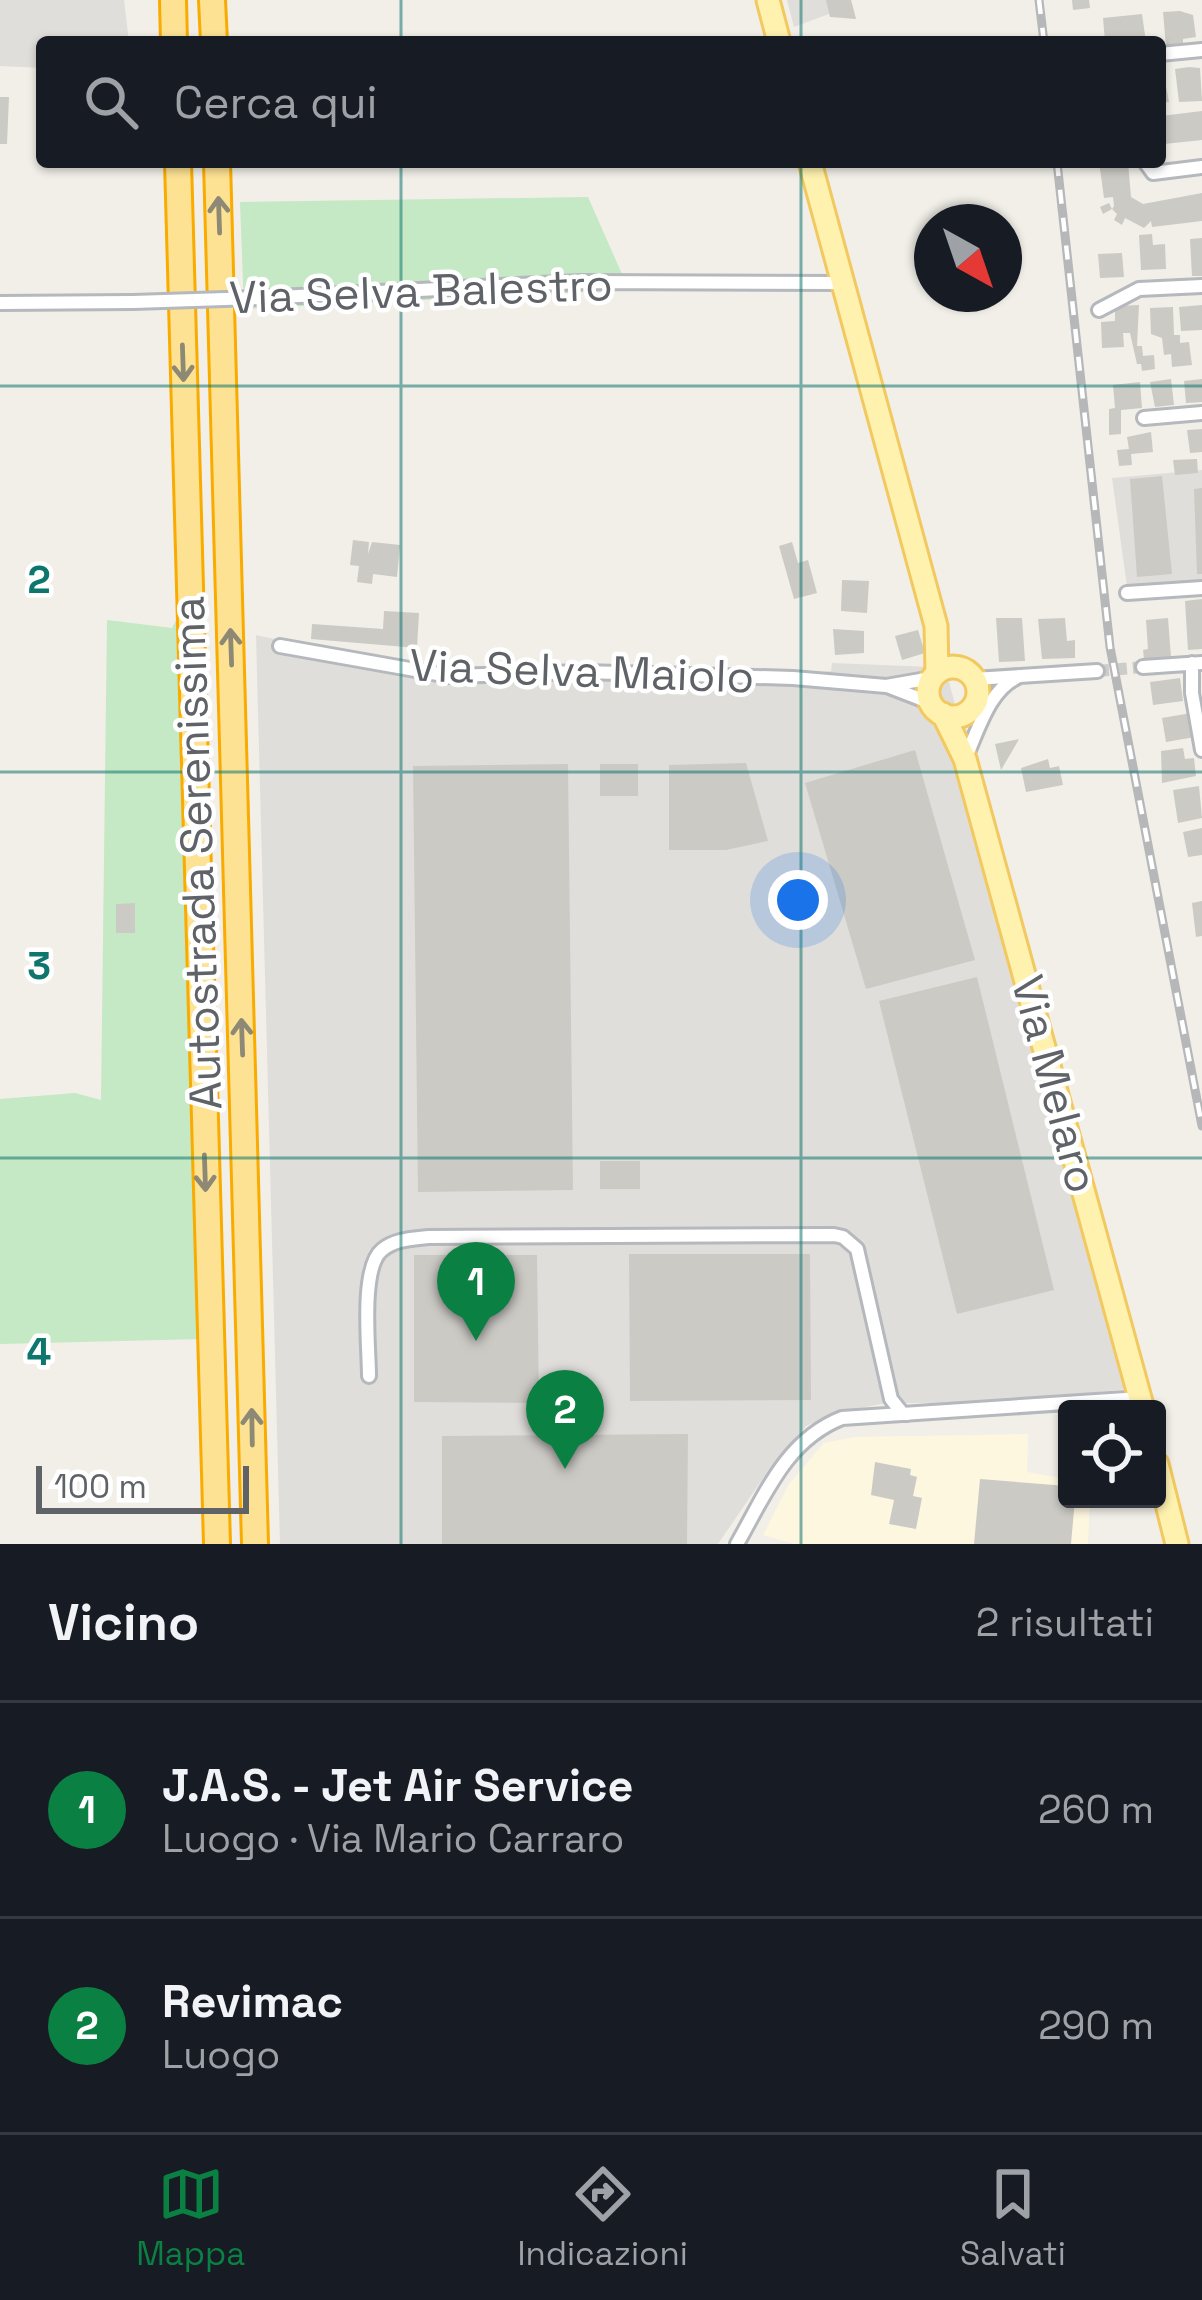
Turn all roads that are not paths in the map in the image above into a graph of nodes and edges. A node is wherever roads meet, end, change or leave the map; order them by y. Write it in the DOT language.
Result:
graph roads {
  1 [pos="173,0"];
  2 [pos="212,0"];
  3 [pos="768,0"];
  4 [pos="174,36"];
  5 [pos="214,36"];
  6 [pos="777,36"];
  7 [pos="1202,50"];
  8 [pos="1166,53"];
  9 [pos="1202,167"];
  10 [pos="178,168"];
  11 [pos="217,168"];
  12 [pos="813,168"];
  13 [pos="1149,168"];
  14 [pos="842,283"];
  15 [pos="1202,286"];
  16 [pos="0,303"];
  17 [pos="1099,310"];
  18 [pos="1202,413"];
  19 [pos="1144,418"];
  20 [pos="1202,587"];
  21 [pos="1127,593"];
  22 [pos="280,646"];
  23 [pos="1197,663"];
  24 [pos="1143,667"];
  25 [pos="1097,670"];
  26 [pos="1027,673"];
  27 [pos="951,674"];
  28 [pos="886,686"];
  29 [pos="975,702"];
  30 [pos="937,709"];
  31 [pos="1202,750"];
  32 [pos="965,759"];
  33 [pos="369,1376"];
  34 [pos="1141,1400"];
  35 [pos="1058,1407"];
  36 [pos="908,1414"];
  37 [pos="1166,1500"];
  38 [pos="217,1544"];
  39 [pos="255,1544"];
  40 [pos="736,1544"];
  41 [pos="1177,1544"];
  1 -- 4 [label="highway"];
  2 -- 5 [label="highway"];
  3 -- 6 [label="main road"];
  7 -- 8 [label="street"];
  9 -- 13 [label="street"];
  10 -- 38 [label="highway, Autostrada Serenissima, one-way"];
  39 -- 11 [label="highway, Autostrada Serenissima, one-way"];
  12 -- 14 [label="main road, Via Melaro"];
  14 -- 16 [label="street, Via Selva Balestro, bridge"];
  14 -- 27 [label="main road, Via Melaro"];
  15 -- 17 [label="street"];
  18 -- 19 [label="street"];
  20 -- 21 [label="street"];
  22 -- 28 [label="street, Via Selva Maiolo"];
  23 -- 24 [label="street"];
  23 -- 31 [label="street"];
  25 -- 26 [label="street, Via Selva Maiolo"];
  26 -- 27 [label="street, Via Selva Maiolo"];
  26 -- 32 [label="street"];
  27 -- 28 [label="street, Via Selva Maiolo"];
  27 -- 29 [label="main road, Via Melaro"];
  27 -- 30 [label="main road, Via Melaro"];
  28 -- 30 [label="street, Via Selva Maiolo"];
  29 -- 30 [label="main road"];
  29 -- 32 [label="main road, Via Melaro"];
  30 -- 32 [label="main road, Via Melaro"];
  32 -- 34 [label="main road, Via Melaro"];
  33 -- 36 [label="street"];
  35 -- 36 [label="street"];
  36 -- 40 [label="street"];
  37 -- 41 [label="main road"];
}
